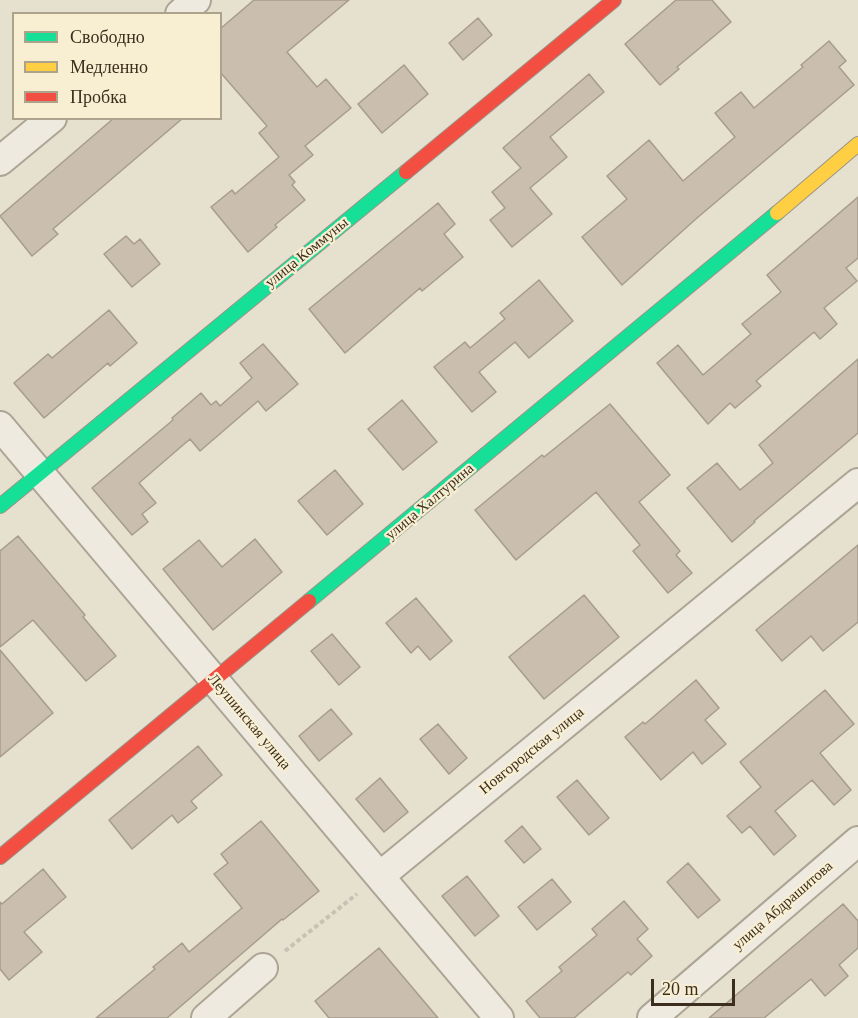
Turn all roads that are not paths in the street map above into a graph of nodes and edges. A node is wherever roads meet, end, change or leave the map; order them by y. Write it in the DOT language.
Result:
graph roads {
  1 [pos="196,0"];
  2 [pos="614,0"];
  3 [pos="182,12"];
  4 [pos="50,120"];
  5 [pos="858,144"];
  6 [pos="0,161"];
  7 [pos="0,426"];
  8 [pos="40,473"];
  9 [pos="858,483"];
  10 [pos="0,506"];
  11 [pos="214,680"];
  12 [pos="858,841"];
  13 [pos="0,857"];
  14 [pos="380,876"];
  15 [pos="263,968"];
  16 [pos="206,1018"];
  17 [pos="499,1018"];
  18 [pos="652,1018"];
  1 -- 3 [label="street"];
  2 -- 8 [label="street, улица Коммуны"];
  4 -- 6 [label="street"];
  5 -- 11 [label="street, улица Халтурина"];
  7 -- 8 [label="street, Леушинская улица"];
  8 -- 10 [label="street, улица Коммуны"];
  8 -- 11 [label="street, Леушинская улица"];
  9 -- 14 [label="street, Новгородская улица"];
  11 -- 13 [label="street, улица Халтурина"];
  11 -- 14 [label="street, Леушинская улица"];
  12 -- 18 [label="street, улица Абдрашитова"];
  14 -- 17 [label="street, Леушинская улица"];
  15 -- 16 [label="street"];
}
